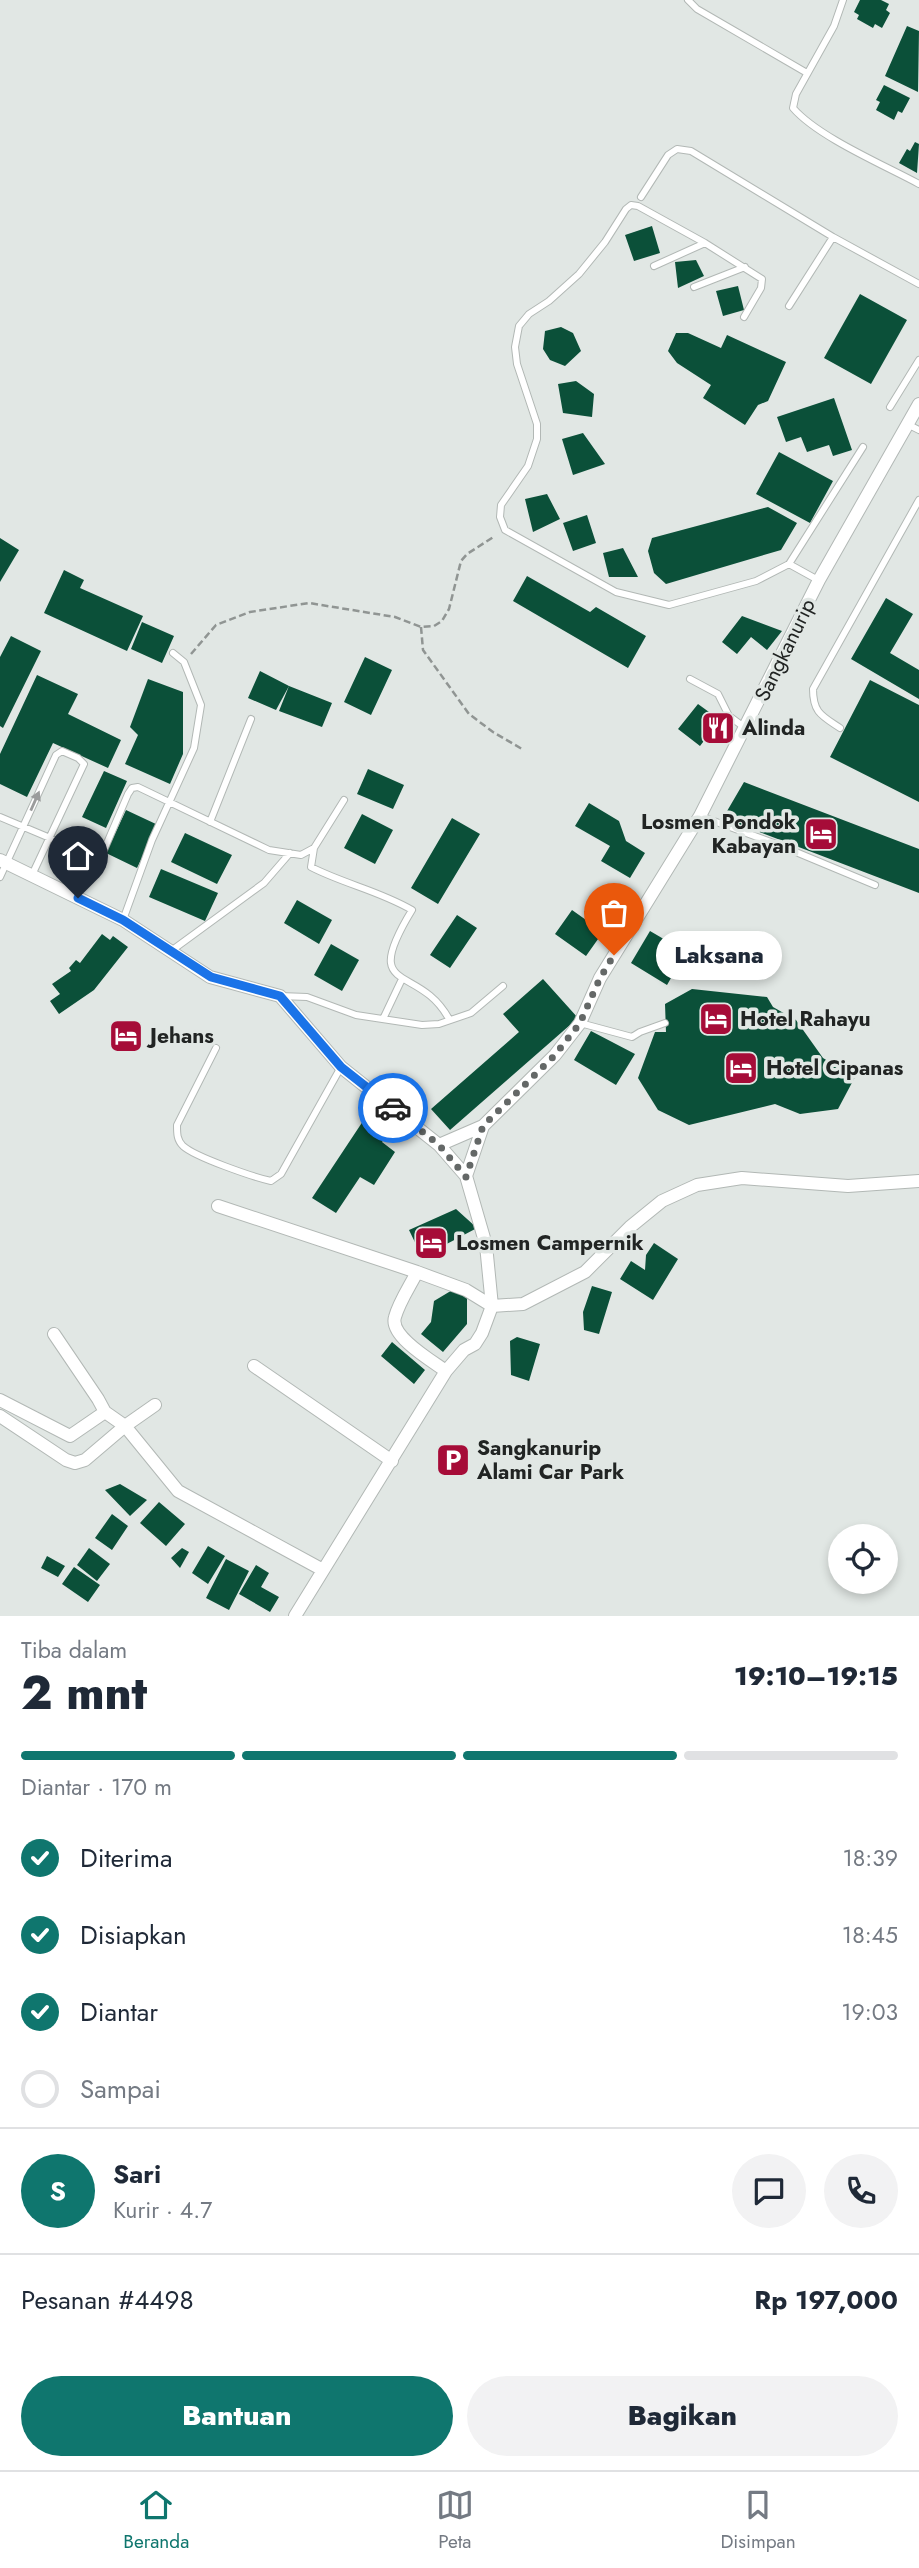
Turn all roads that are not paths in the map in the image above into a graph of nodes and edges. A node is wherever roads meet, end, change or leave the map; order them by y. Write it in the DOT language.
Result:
graph roads {
  1 [pos="688,0"];
  2 [pos="843,0"];
  3 [pos="807,73"];
  4 [pos="919,184"];
  5 [pos="641,197"];
  6 [pos="834,237"];
  7 [pos="705,243"];
  8 [pos="654,266"];
  9 [pos="745,267"];
  10 [pos="919,284"];
  11 [pos="694,287"];
  12 [pos="789,306"];
  13 [pos="744,317"];
  14 [pos="919,360"];
  15 [pos="919,404"];
  16 [pos="890,407"];
  17 [pos="913,427"];
  18 [pos="863,447"];
  19 [pos="919,500"];
  20 [pos="789,565"];
  21 [pos="819,580"];
  22 [pos="173,653"];
  23 [pos="690,678"];
  24 [pos="251,719"];
  25 [pos="746,728"];
  26 [pos="840,728"];
  27 [pos="344,800"];
  28 [pos="170,802"];
  29 [pos="700,816"];
  30 [pos="0,817"];
  31 [pos="210,821"];
  32 [pos="24,826"];
  33 [pos="50,838"];
  34 [pos="314,848"];
  35 [pos="290,853"];
  36 [pos="3,861"];
  37 [pos="32,876"];
  38 [pos="0,877"];
  39 [pos="876,885"];
  40 [pos="123,920"];
  41 [pos="171,951"];
  42 [pos="402,979"];
  43 [pos="503,986"];
  44 [pos="280,996"];
  45 [pos="449,1018"];
  46 [pos="383,1019"];
  47 [pos="580,1023"];
  48 [pos="665,1023"];
  49 [pos="216,1048"];
  50 [pos="341,1067"];
  51 [pos="483,1126"];
  52 [pos="439,1145"];
  53 [pos="466,1177"];
  54 [pos="919,1181"];
  55 [pos="218,1206"];
  56 [pos="417,1272"];
  57 [pos="492,1306"];
  58 [pos="54,1334"];
  59 [pos="254,1366"];
  60 [pos="446,1371"];
  61 [pos="0,1399"];
  62 [pos="155,1405"];
  63 [pos="105,1412"];
  64 [pos="0,1416"];
  65 [pos="125,1426"];
  66 [pos="392,1461"];
  67 [pos="323,1570"];
  68 [pos="295,1616"];
  1 -- 3 [label="lane"];
  2 -- 3 [label="lane"];
  3 -- 4 [label="lane"];
  5 -- 6 [label="lane"];
  6 -- 10 [label="lane"];
  6 -- 12 [label="lane"];
  7 -- 8 [label="lane"];
  7 -- 9 [label="lane"];
  7 -- 20 [label="lane"];
  9 -- 11 [label="lane"];
  9 -- 13 [label="lane"];
  14 -- 16 [label="lane"];
  15 -- 17 [label="street, Sangkanurip"];
  17 -- 21 [label="street, Sangkanurip"];
  18 -- 20 [label="lane"];
  19 -- 26 [label="lane"];
  20 -- 21 [label="lane"];
  21 -- 25 [label="street, Sangkanurip"];
  22 -- 28 [label="lane"];
  23 -- 25 [label="lane"];
  24 -- 31 [label="lane"];
  25 -- 29 [label="street, Sangkanurip"];
  27 -- 34 [label="lane"];
  28 -- 31 [label="lane"];
  28 -- 33 [label="lane"];
  28 -- 40 [label="lane"];
  29 -- 39 [label="lane"];
  29 -- 47 [label="street, Sangkanurip"];
  30 -- 32 [label="lane"];
  31 -- 35 [label="lane"];
  32 -- 33 [label="lane"];
  32 -- 33 [label="lane, one-way"];
  32 -- 36 [label="lane"];
  33 -- 37 [label="lane"];
  34 -- 35 [label="lane"];
  34 -- 42 [label="lane"];
  35 -- 41 [label="lane"];
  36 -- 37 [label="street"];
  36 -- 38 [label="lane"];
  37 -- 40 [label="street"];
  40 -- 41 [label="street"];
  41 -- 44 [label="street"];
  42 -- 45 [label="lane"];
  42 -- 46 [label="lane"];
  43 -- 45 [label="lane"];
  44 -- 46 [label="lane"];
  44 -- 50 [label="street"];
  45 -- 46 [label="lane"];
  47 -- 48 [label="lane"];
  47 -- 51 [label="street, Sangkanurip"];
  49 -- 50 [label="lane"];
  50 -- 52 [label="street"];
  51 -- 52 [label="street, Sangkanurip"];
  51 -- 53 [label="street"];
  52 -- 53 [label="street"];
  53 -- 57 [label="street"];
  54 -- 57 [label="street"];
  55 -- 56 [label="street"];
  56 -- 57 [label="street"];
  56 -- 60 [label="street"];
  57 -- 60 [label="street"];
  58 -- 63 [label="street"];
  59 -- 66 [label="street"];
  60 -- 66 [label="street"];
  61 -- 63 [label="street"];
  62 -- 65 [label="street"];
  63 -- 65 [label="street"];
  64 -- 65 [label="street"];
  65 -- 67 [label="street"];
  66 -- 67 [label="street"];
  67 -- 68 [label="street"];
}
